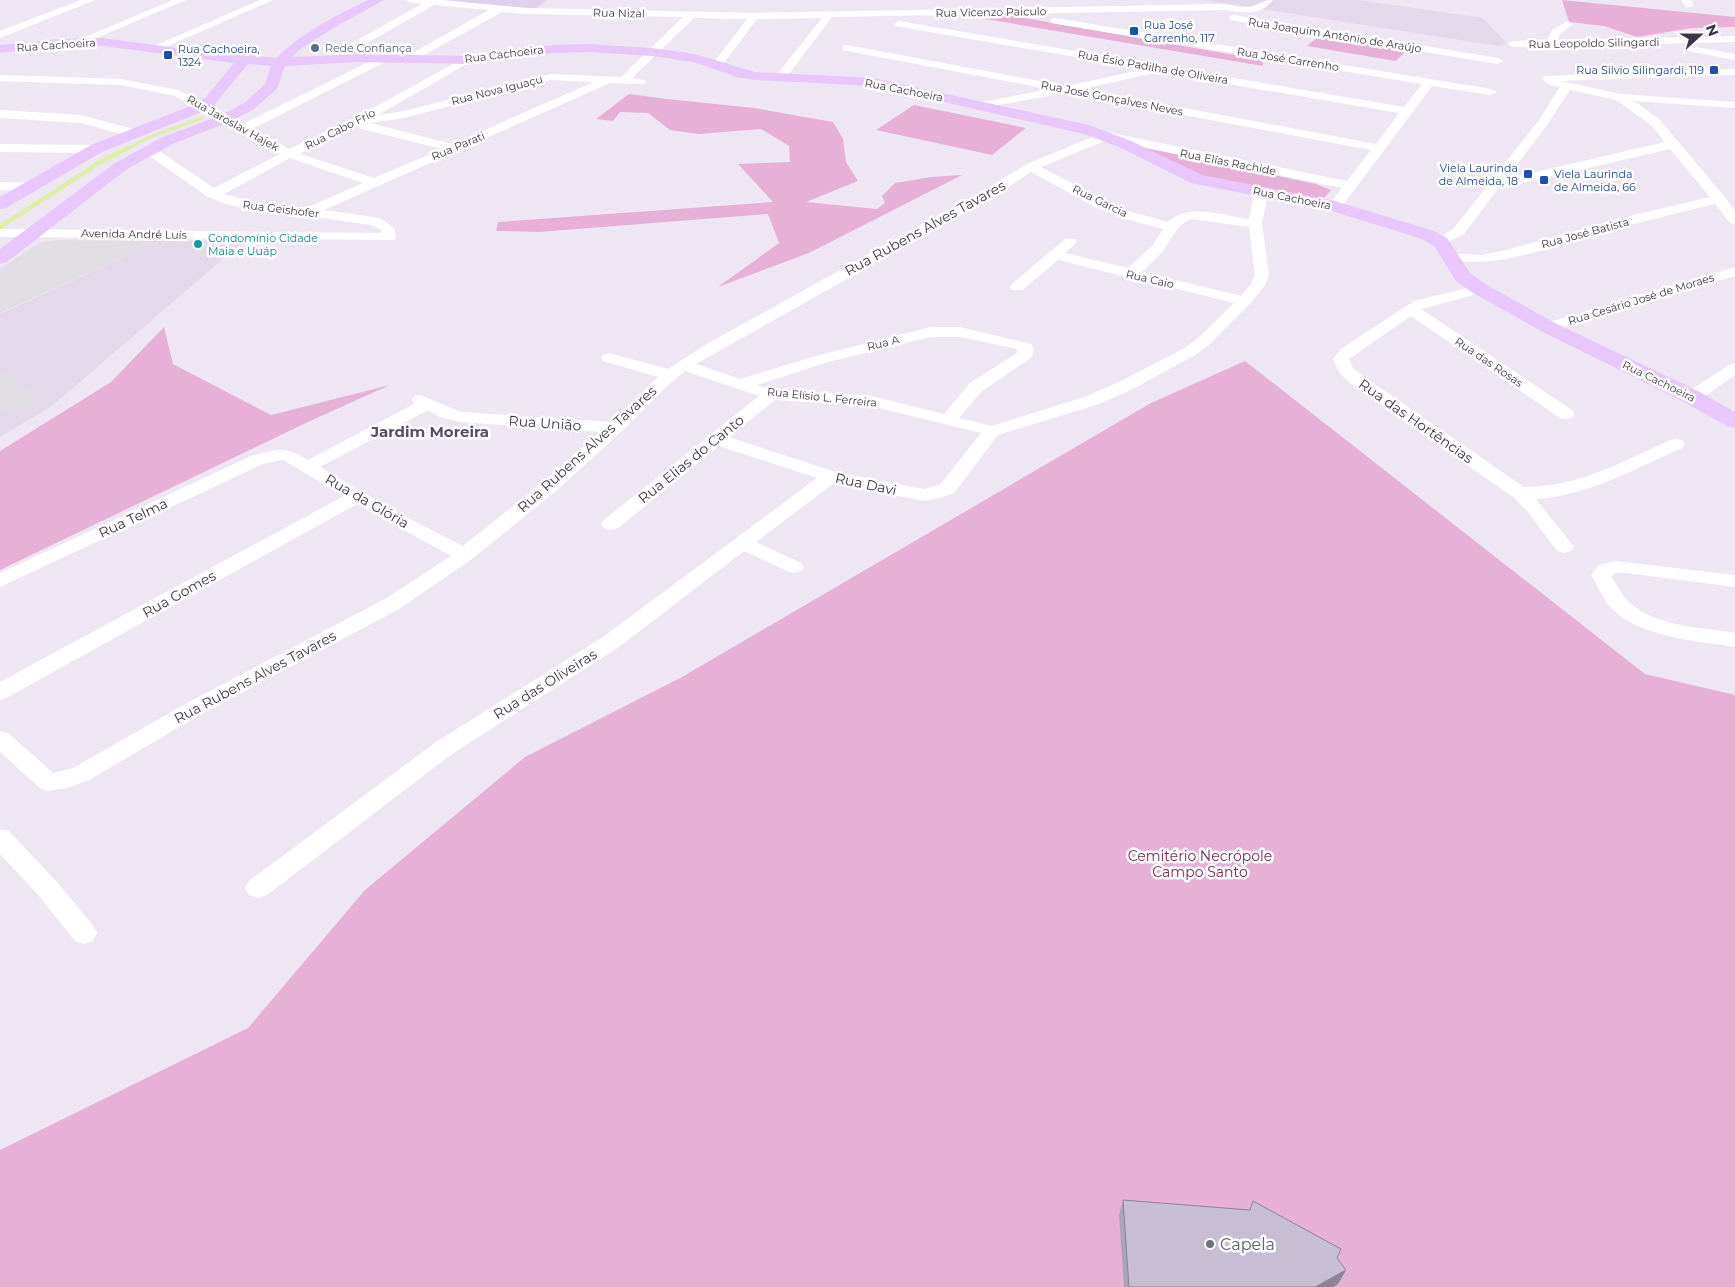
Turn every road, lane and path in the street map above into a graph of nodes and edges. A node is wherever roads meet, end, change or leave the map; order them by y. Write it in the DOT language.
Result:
graph roads {
  1 [pos="90,0"];
  2 [pos="181,0"];
  3 [pos="268,0"];
  4 [pos="358,0"];
  5 [pos="378,0"];
  6 [pos="411,0"];
  7 [pos="592,0"];
  8 [pos="1237,0"];
  9 [pos="432,2"];
  10 [pos="1267,2"];
  11 [pos="1172,8"];
  12 [pos="499,9"];
  13 [pos="1064,10"];
  14 [pos="1003,11"];
  15 [pos="588,12"];
  16 [pos="832,12"];
  17 [pos="752,13"];
  18 [pos="691,15"];
  19 [pos="901,19"];
  20 [pos="1054,20"];
  21 [pos="1568,24"];
  22 [pos="0,34"];
  23 [pos="285,36"];
  24 [pos="1735,39"];
  25 [pos="78,42"];
  26 [pos="1669,42"];
  27 [pos="1513,44"];
  28 [pos="1551,44"];
  29 [pos="847,48"];
  30 [pos="0,49"];
  31 [pos="152,49"];
  32 [pos="652,52"];
  33 [pos="1735,57"];
  34 [pos="221,58"];
  35 [pos="333,58"];
  36 [pos="385,58"];
  37 [pos="410,58"];
  38 [pos="244,60"];
  39 [pos="466,60"];
  40 [pos="1498,61"];
  41 [pos="280,62"];
  42 [pos="717,65"];
  43 [pos="1165,68"];
  44 [pos="1735,72"];
  45 [pos="781,77"];
  46 [pos="1586,77"];
  47 [pos="0,78"];
  48 [pos="608,80"];
  49 [pos="623,81"];
  50 [pos="640,82"];
  51 [pos="1429,82"];
  52 [pos="1567,86"];
  53 [pos="1064,89"];
  54 [pos="1491,92"];
  55 [pos="262,96"];
  56 [pos="1620,97"];
  57 [pos="1659,100"];
  58 [pos="1735,105"];
  59 [pos="1011,107"];
  60 [pos="215,108"];
  61 [pos="1637,109"];
  62 [pos="1407,111"];
  63 [pos="0,114"];
  64 [pos="356,123"];
  65 [pos="245,128"];
  66 [pos="133,133"];
  67 [pos="1106,136"];
  68 [pos="1674,144"];
  69 [pos="0,148"];
  70 [pos="454,148"];
  71 [pos="1378,148"];
  72 [pos="95,149"];
  73 [pos="149,150"];
  74 [pos="1638,152"];
  75 [pos="1181,153"];
  76 [pos="289,154"];
  77 [pos="1155,160"];
  78 [pos="1687,160"];
  79 [pos="1512,162"];
  80 [pos="1031,167"];
  81 [pos="1550,172"];
  82 [pos="373,182"];
  83 [pos="0,186"];
  84 [pos="1350,186"];
  85 [pos="1493,186"];
  86 [pos="30,187"];
  87 [pos="1260,192"];
  88 [pos="213,194"];
  89 [pos="1719,198"];
  90 [pos="0,204"];
  91 [pos="1335,206"];
  92 [pos="308,212"];
  93 [pos="1735,220"];
  94 [pos="1254,224"];
  95 [pos="1171,227"];
  96 [pos="34,232"];
  97 [pos="0,233"];
  98 [pos="389,237"];
  99 [pos="1070,242"];
  100 [pos="1446,249"];
  101 [pos="1055,255"];
  102 [pos="0,258"];
  103 [pos="1735,271"];
  104 [pos="1130,274"];
  105 [pos="1463,277"];
  106 [pos="1017,287"];
  107 [pos="1480,289"];
  108 [pos="1245,301"];
  109 [pos="1415,307"];
  110 [pos="1548,327"];
  111 [pos="609,358"];
  112 [pos="1735,368"];
  113 [pos="677,370"];
  114 [pos="741,384"];
  115 [pos="771,394"];
  116 [pos="1692,397"];
  117 [pos="1566,414"];
  118 [pos="948,420"];
  119 [pos="1735,421"];
  120 [pos="615,428"];
  121 [pos="992,431"];
  122 [pos="717,439"];
  123 [pos="1676,444"];
  124 [pos="267,456"];
  125 [pos="307,467"];
  126 [pos="831,477"];
  127 [pos="1520,493"];
  128 [pos="358,496"];
  129 [pos="611,524"];
  130 [pos="742,544"];
  131 [pos="1564,547"];
  132 [pos="465,555"];
  133 [pos="794,567"];
  134 [pos="0,581"];
  135 [pos="1735,581"];
  136 [pos="1735,640"];
  137 [pos="0,692"];
  138 [pos="0,738"];
  139 [pos="0,838"];
  140 [pos="258,888"];
  141 [pos="84,933"];
  1 -- 22 [label="street"];
  2 -- 25 [label="street"];
  3 -- 31 [label="street"];
  4 -- 23 [label="main road"];
  5 -- 41 [label="main road"];
  6 -- 9 [label="street, Rua Nizal"];
  7 -- 15 [label="street"];
  8 -- 10 [label="street"];
  9 -- 12 [label="street, Rua Nizal"];
  9 -- 35 [label="street"];
  10 -- 11 [label="street, Rua Vicenzo Paiculo"];
  11 -- 13 [label="street, Rua Vicenzo Paiculo"];
  11 -- 40 [label="street, Rua Joaquim Antônio de Araújo"];
  12 -- 15 [label="street, Rua Nizal"];
  12 -- 37 [label="street"];
  13 -- 14 [label="street, Rua Vicenzo Paiculo"];
  13 -- 20 [label="street"];
  14 -- 19 [label="street, Rua Vicenzo Paiculo"];
  14 -- 20 [label="street, Rua José Carrenho"];
  15 -- 18 [label="street, Rua Nizal"];
  16 -- 17 [label="street, Rua Nizal"];
  16 -- 19 [label="street, Rua Ésio Padilha de Oliveira"];
  16 -- 45 [label="street"];
  17 -- 18 [label="street, Rua Nizal"];
  17 -- 42 [label="street"];
  18 -- 32 [label="street"];
  19 -- 43 [label="street, Rua Ésio Padilha de Oliveira"];
  20 -- 51 [label="street, Rua José Carrenho"];
  21 -- 28 [label="street"];
  24 -- 26 [label="street, Rua Leopoldo Silingardi"];
  25 -- 30 [label="main road, Rua Cachoeira"];
  25 -- 31 [label="main road, Rua Cachoeira"];
  26 -- 28 [label="street, Rua Leopoldo Silingardi"];
  26 -- 33 [label="street"];
  27 -- 28 [label="street, Rua Leopoldo Silingardi"];
  29 -- 53 [label="street, Rua José Gonçalves Neves"];
  31 -- 34 [label="main road, Rua Cachoeira"];
  32 -- 39 [label="main road, Rua Cachoeira"];
  32 -- 42 [label="main road, Rua Cachoeira"];
  32 -- 49 [label="street"];
  34 -- 38 [label="main road, Rua Cachoeira"];
  34 -- 38 [label="main road"];
  35 -- 36 [label="main road, Rua Cachoeira"];
  35 -- 41 [label="main road, Rua Cachoeira"];
  36 -- 37 [label="main road, Rua Cachoeira"];
  36 -- 65 [label="street"];
  37 -- 39 [label="main road, Rua Cachoeira"];
  38 -- 41 [label="main road, Rua Cachoeira"];
  38 -- 55 [label="main road"];
  38 -- 60 [label="main road"];
  39 -- 64 [label="street, Rua Cabo Frio"];
  41 -- 55 [label="main road"];
  42 -- 45 [label="main road, Rua Cachoeira"];
  43 -- 53 [label="street"];
  43 -- 62 [label="street, Rua Ésio Padilha de Oliveira"];
  44 -- 46 [label="street"];
  45 -- 59 [label="main road, Rua Cachoeira"];
  46 -- 52 [label="street"];
  46 -- 56 [label="street"];
  47 -- 60 [label="street, Rua Jaroslav Hajek"];
  48 -- 49 [label="street, Rua Nova Iguaçu"];
  48 -- 64 [label="street, Rua Nova Iguaçu"];
  48 -- 70 [label="street, Rua Parati"];
  49 -- 50 [label="street, Rua Nova Iguaçu"];
  51 -- 54 [label="street, Rua José Carrenho"];
  51 -- 62 [label="street"];
  52 -- 56 [label="street"];
  52 -- 79 [label="street"];
  53 -- 59 [label="street"];
  53 -- 71 [label="street, Rua José Gonçalves Neves"];
  55 -- 60 [label="main road"];
  56 -- 57 [label="street"];
  56 -- 61 [label="street"];
  57 -- 58 [label="street"];
  57 -- 61 [label="street"];
  59 -- 67 [label="main road, Rua Cachoeira"];
  60 -- 65 [label="street, Rua Jaroslav Hajek"];
  60 -- 66 [label="main road"];
  60 -- 73 [label="main road"];
  61 -- 68 [label="street"];
  62 -- 71 [label="street"];
  63 -- 66 [label="street"];
  64 -- 70 [label="street"];
  64 -- 76 [label="street, Rua Cabo Frio"];
  65 -- 76 [label="street, Rua Jaroslav Hajek"];
  66 -- 72 [label="main road"];
  67 -- 75 [label="street, Rua Elías Rachide"];
  67 -- 77 [label="main road, Rua Cachoeira"];
  67 -- 80 [label="street, Rua Rubens Alves Tavares"];
  68 -- 74 [label="street"];
  68 -- 78 [label="street"];
  69 -- 72 [label="street"];
  70 -- 82 [label="street, Rua Parati"];
  71 -- 84 [label="street"];
  72 -- 86 [label="main road"];
  73 -- 88 [label="street, Rua Geishofer"];
  73 -- 96 [label="main road"];
  74 -- 78 [label="street"];
  74 -- 81 [label="street"];
  75 -- 77 [label="main road"];
  75 -- 84 [label="street, Rua Elías Rachide"];
  76 -- 82 [label="street, Rua Jaroslav Hajek"];
  76 -- 88 [label="street, Rua Cabo Frio"];
  77 -- 87 [label="main road, Rua Cachoeira"];
  78 -- 89 [label="street"];
  79 -- 81 [label="street"];
  79 -- 85 [label="street"];
  80 -- 95 [label="street, Rua Garcia"];
  80 -- 113 [label="street, Rua Rubens Alves Tavares"];
  81 -- 85 [label="street"];
  82 -- 92 [label="street, Rua Parati"];
  83 -- 86 [label="street"];
  84 -- 91 [label="street"];
  85 -- 100 [label="street"];
  86 -- 90 [label="main road"];
  87 -- 91 [label="main road, Rua Cachoeira"];
  87 -- 94 [label="street"];
  88 -- 92 [label="street, Rua Geishofer"];
  89 -- 93 [label="street"];
  89 -- 100 [label="street, Rua José Batista"];
  91 -- 100 [label="main road, Rua Cachoeira"];
  92 -- 98 [label="street, Rua Geishofer"];
  94 -- 95 [label="street"];
  94 -- 108 [label="street"];
  95 -- 104 [label="street"];
  96 -- 97 [label="street, Avenida André Luís"];
  96 -- 98 [label="street, Avenida André Luís"];
  96 -- 102 [label="main road"];
  99 -- 101 [label="street"];
  100 -- 105 [label="main road, Rua Cachoeira"];
  101 -- 104 [label="street, Rua Caio"];
  101 -- 106 [label="street"];
  103 -- 110 [label="street, Rua Cesário José de Moraes"];
  104 -- 108 [label="street, Rua Caio"];
  105 -- 107 [label="main road, Rua Cachoeira"];
  105 -- 109 [label="street, Rua das Hortências"];
  107 -- 109 [label="street, Rua das Hortências"];
  107 -- 110 [label="main road, Rua Cachoeira"];
  108 -- 121 [label="street"];
  109 -- 117 [label="street, Rua das Rosas"];
  109 -- 127 [label="street, Rua das Hortências"];
  110 -- 116 [label="main road, Rua Cachoeira"];
  111 -- 113 [label="street, Rua Elísio L. Ferreira"];
  112 -- 116 [label="street"];
  113 -- 114 [label="street, Rua Elísio L. Ferreira"];
  113 -- 120 [label="street, Rua Rubens Alves Tavares"];
  114 -- 115 [label="street, Rua Elísio L. Ferreira"];
  114 -- 118 [label="street, Rua A"];
  115 -- 118 [label="street, Rua Elísio L. Ferreira"];
  115 -- 122 [label="street, Rua Elias do Canto"];
  116 -- 119 [label="main road, Rua Cachoeira"];
  118 -- 121 [label="street, Rua Elísio L. Ferreira"];
  120 -- 125 [label="street, Rua União"];
  120 -- 132 [label="street, Rua Rubens Alves Tavares"];
  121 -- 126 [label="street, Rua Davi"];
  122 -- 126 [label="street, Rua Davi"];
  122 -- 129 [label="street, Rua Elias do Canto"];
  123 -- 127 [label="street"];
  124 -- 125 [label="street, Rua da Glória"];
  124 -- 134 [label="street, Rua Telma"];
  125 -- 128 [label="street, Rua da Glória"];
  126 -- 130 [label="street, Rua das Oliveiras"];
  127 -- 131 [label="street, Rua das Hortências"];
  128 -- 132 [label="street, Rua da Glória"];
  128 -- 137 [label="street, Rua Gomes"];
  130 -- 133 [label="street"];
  130 -- 140 [label="street, Rua das Oliveiras"];
  132 -- 138 [label="street, Rua Rubens Alves Tavares"];
  135 -- 136 [label="street"];
  139 -- 141 [label="street"];
}
